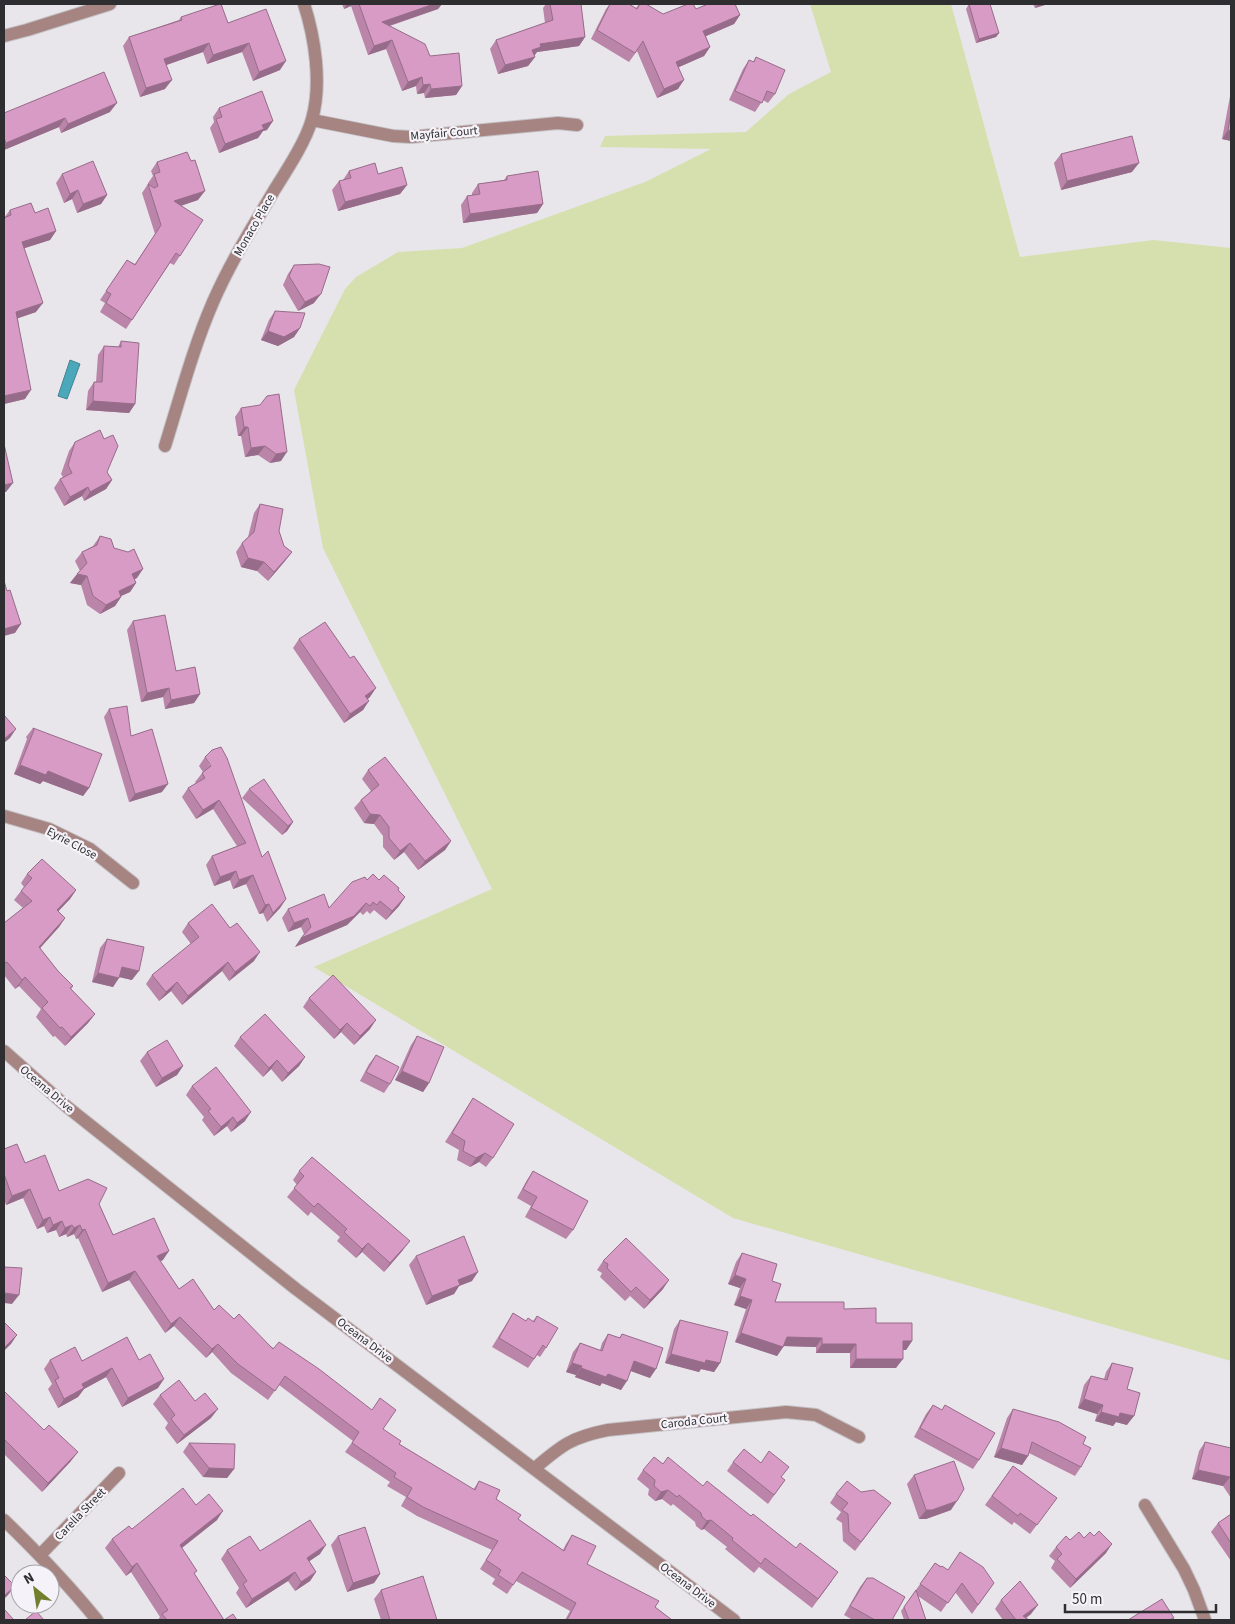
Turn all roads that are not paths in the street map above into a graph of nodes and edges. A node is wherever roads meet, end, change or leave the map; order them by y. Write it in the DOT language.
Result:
graph roads {
  1 [pos="110,4"];
  2 [pos="304,4"];
  3 [pos="4,36"];
  4 [pos="312,120"];
  5 [pos="577,125"];
  6 [pos="166,446"];
  7 [pos="4,816"];
  8 [pos="133,883"];
  9 [pos="4,1051"];
  10 [pos="859,1437"];
  11 [pos="535,1468"];
  12 [pos="119,1473"];
  13 [pos="1145,1505"];
  14 [pos="4,1520"];
  15 [pos="40,1554"];
  16 [pos="97,1620"];
  17 [pos="734,1620"];
  18 [pos="1204,1620"];
  1 -- 3 [label="street"];
  2 -- 4 [label="street, Monaco Place"];
  4 -- 5 [label="street, Mayfair Court"];
  4 -- 6 [label="street, Monaco Place"];
  7 -- 8 [label="street, Eyrie Close"];
  9 -- 11 [label="street, Oceana Drive"];
  10 -- 11 [label="street, Caroda Court"];
  11 -- 17 [label="street, Oceana Drive"];
  12 -- 15 [label="street, Carella Street"];
  13 -- 18 [label="street"];
  14 -- 15 [label="street"];
  15 -- 16 [label="street"];
}
